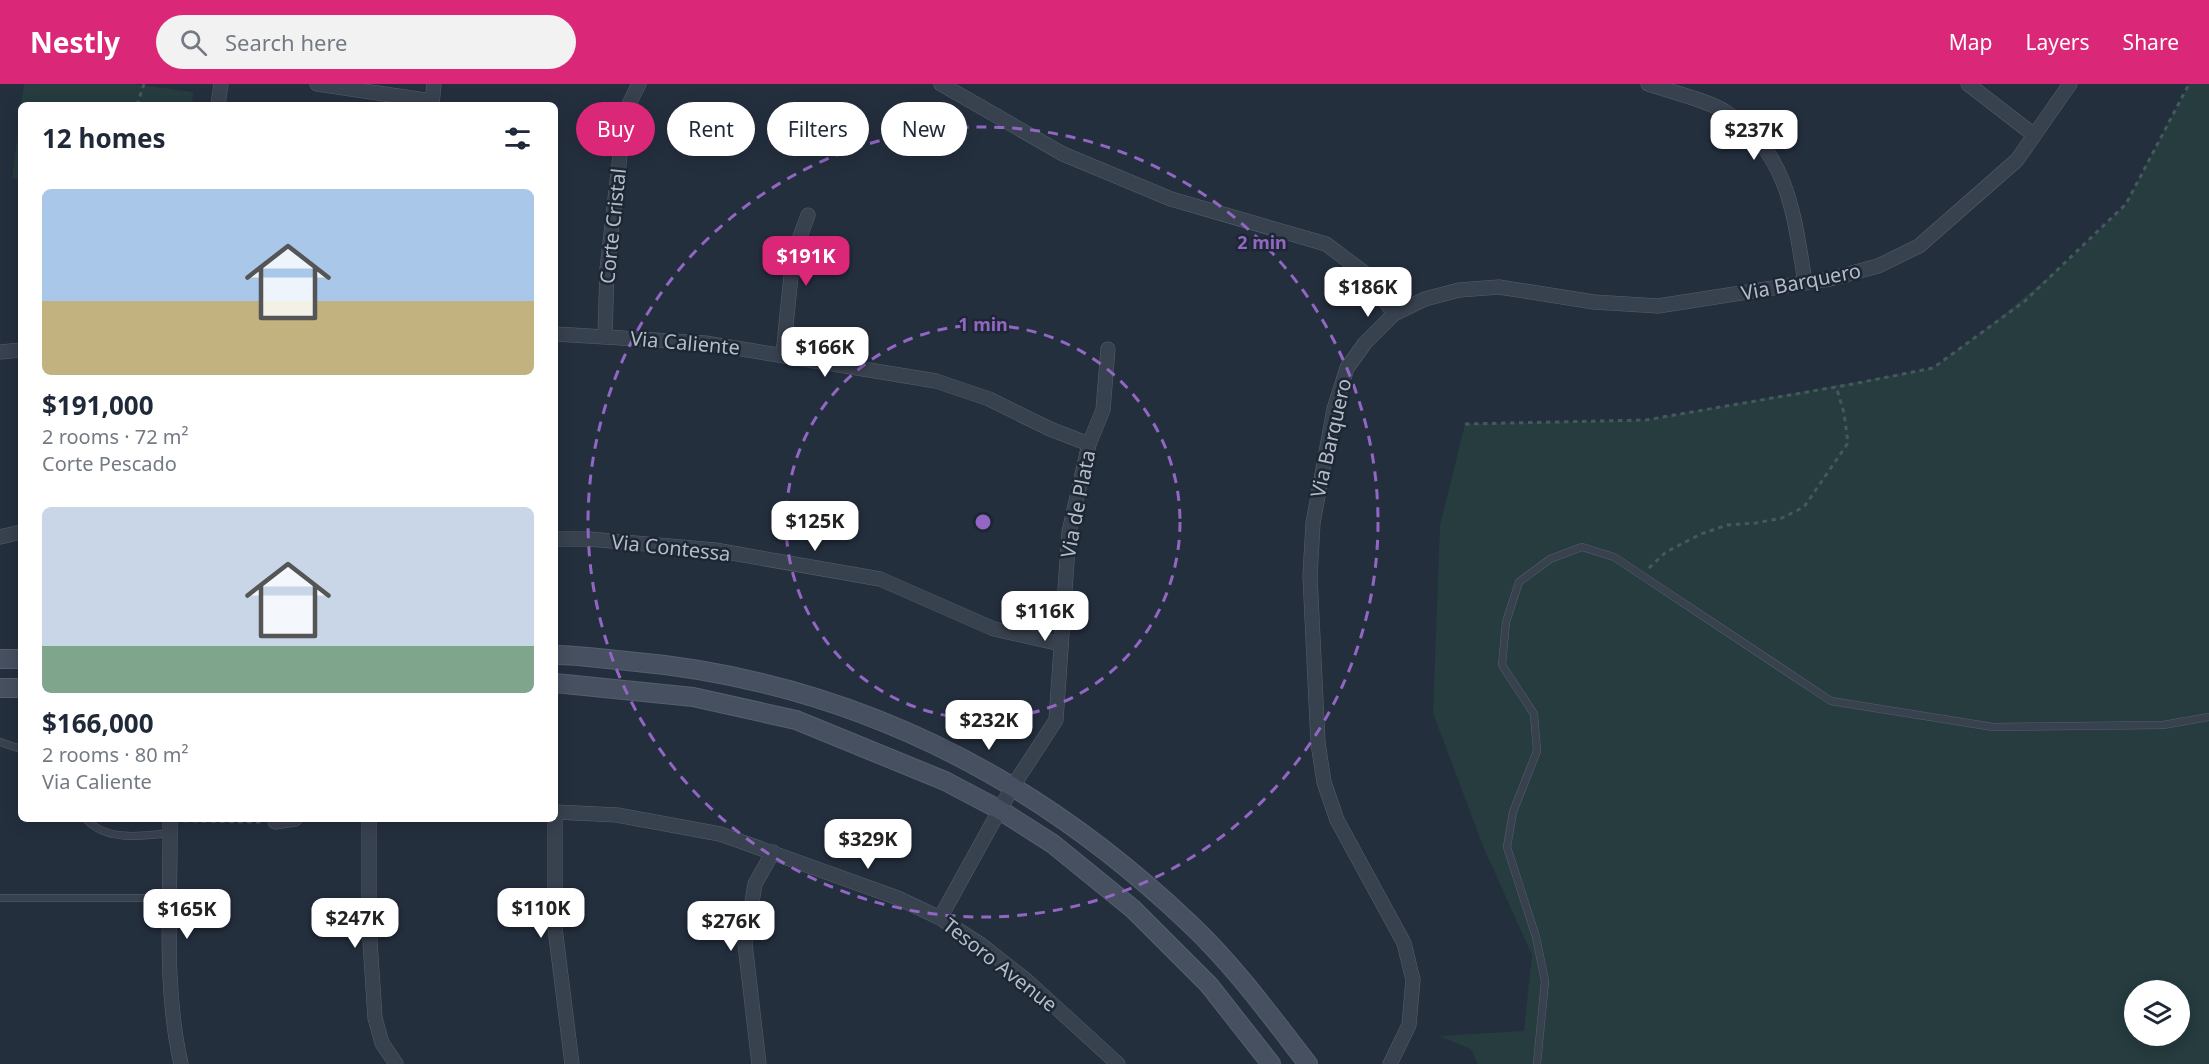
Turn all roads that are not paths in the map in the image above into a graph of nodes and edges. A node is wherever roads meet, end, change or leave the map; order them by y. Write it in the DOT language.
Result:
graph roads {
  1 [pos="221,84"];
  2 [pos="316,84"];
  3 [pos="434,84"];
  4 [pos="639,84"];
  5 [pos="941,84"];
  6 [pos="1648,84"];
  7 [pos="1968,84"];
  8 [pos="2070,84"];
  9 [pos="218,102"];
  10 [pos="426,102"];
  11 [pos="432,102"];
  12 [pos="2034,135"];
  13 [pos="808,215"];
  14 [pos="1805,282"];
  15 [pos="1394,314"];
  16 [pos="558,334"];
  17 [pos="605,336"];
  18 [pos="18,350"];
  19 [pos="1107,350"];
  20 [pos="0,352"];
  21 [pos="783,355"];
  22 [pos="1089,444"];
  23 [pos="18,533"];
  24 [pos="0,537"];
  25 [pos="558,539"];
  26 [pos="1061,644"];
  27 [pos="558,655"];
  28 [pos="0,659"];
  29 [pos="18,659"];
  30 [pos="558,683"];
  31 [pos="0,688"];
  32 [pos="18,688"];
  33 [pos="2209,717"];
  34 [pos="0,742"];
  35 [pos="18,748"];
  36 [pos="1013,786"];
  37 [pos="1000,810"];
  38 [pos="558,812"];
  39 [pos="89,822"];
  40 [pos="369,822"];
  41 [pos="555,822"];
  42 [pos="170,824"];
  43 [pos="773,852"];
  44 [pos="0,898"];
  45 [pos="171,898"];
  46 [pos="940,918"];
  47 [pos="181,1064"];
  48 [pos="396,1064"];
  49 [pos="572,1064"];
  50 [pos="759,1064"];
  51 [pos="1118,1064"];
  52 [pos="1271,1064"];
  53 [pos="1308,1064"];
  54 [pos="1390,1064"];
  55 [pos="1537,1064"];
  1 -- 9 [label="street"];
  2 -- 10 [label="street"];
  3 -- 11 [label="street"];
  4 -- 17 [label="street, Corte Cristal"];
  5 -- 15 [label="street"];
  6 -- 14 [label="street"];
  7 -- 12 [label="street"];
  8 -- 12 [label="street, Via Barquero"];
  12 -- 14 [label="street, Via Barquero"];
  13 -- 21 [label="street"];
  14 -- 15 [label="street, Via Barquero"];
  15 -- 54 [label="street, Via Barquero"];
  16 -- 17 [label="street, Via Caliente"];
  17 -- 21 [label="street, Via Caliente"];
  18 -- 20 [label="street"];
  19 -- 22 [label="street, Via de Plata"];
  21 -- 22 [label="street, Via Caliente"];
  22 -- 26 [label="street, Via de Plata"];
  23 -- 24 [label="street"];
  25 -- 26 [label="street, Via Contessa"];
  26 -- 36 [label="street, Via de Plata"];
  27 -- 36 [label="main road"];
  28 -- 29 [label="main road"];
  30 -- 37 [label="main road"];
  31 -- 32 [label="main road"];
  33 -- 55 [label="lane"];
  34 -- 35 [label="lane"];
  36 -- 37 [label="street, Via de Plata"];
  36 -- 53 [label="main road"];
  37 -- 46 [label="street, Via de Plata"];
  37 -- 52 [label="main road"];
  38 -- 43 [label="street, Tesoro Avenue"];
  39 -- 42 [label="lane"];
  40 -- 48 [label="street"];
  41 -- 49 [label="street"];
  42 -- 45 [label="street"];
  43 -- 46 [label="street, Tesoro Avenue"];
  43 -- 50 [label="street"];
  44 -- 45 [label="lane"];
  45 -- 47 [label="street"];
  46 -- 51 [label="street, Tesoro Avenue"];
}
